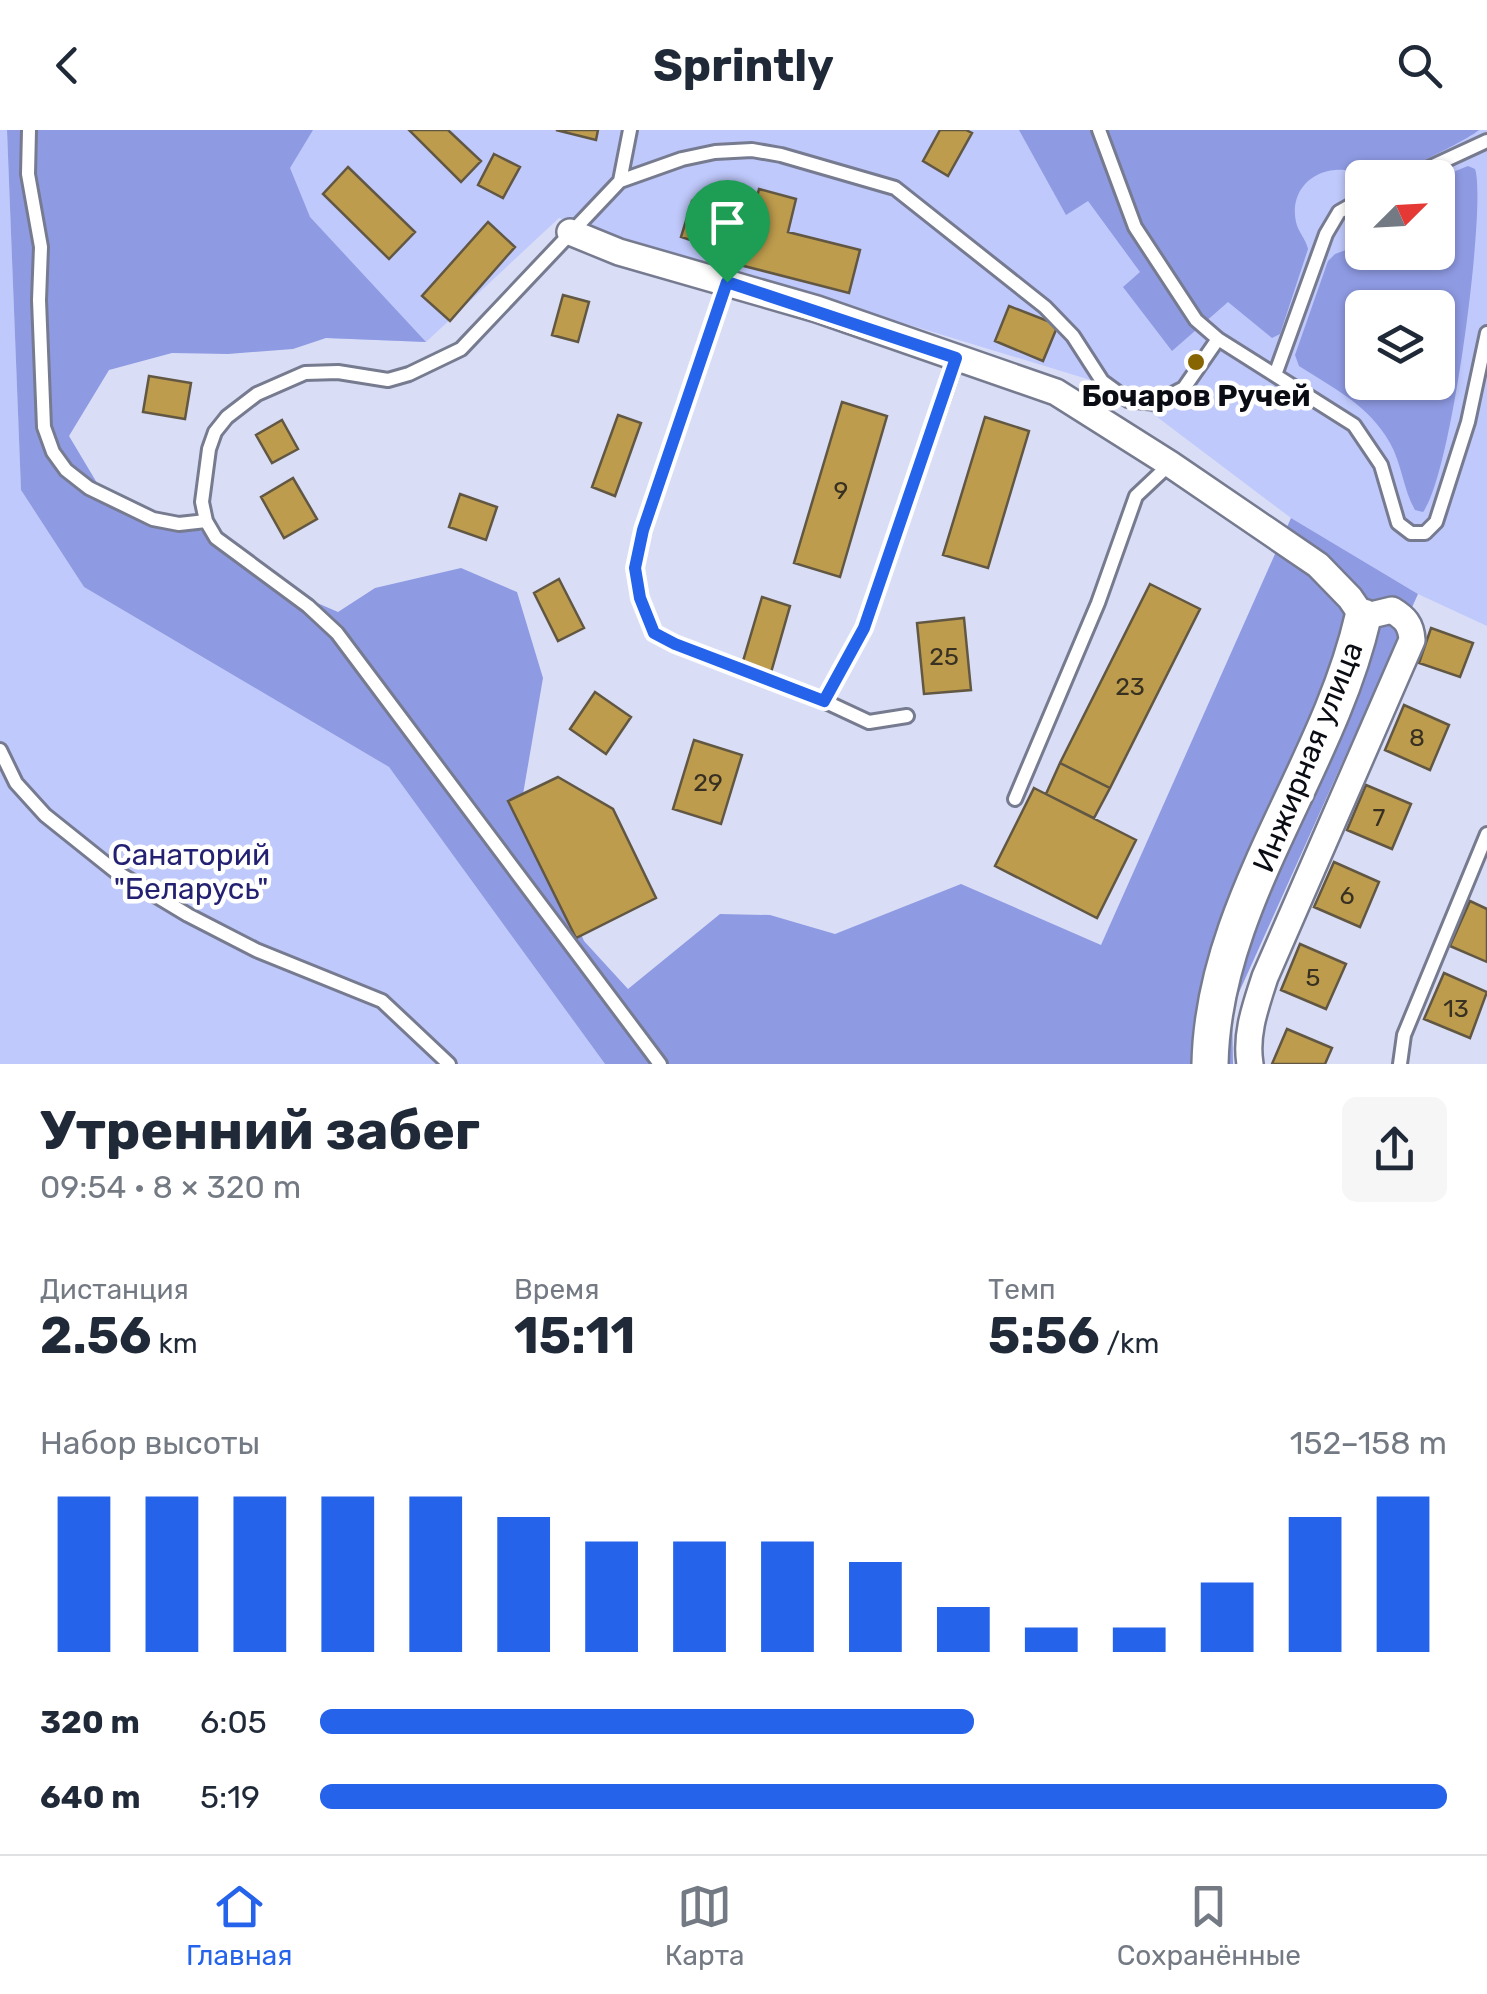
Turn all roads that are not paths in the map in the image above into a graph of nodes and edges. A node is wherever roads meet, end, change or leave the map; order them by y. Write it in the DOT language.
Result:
graph roads {
  1 [pos="29,130"];
  2 [pos="630,130"];
  3 [pos="1099,130"];
  4 [pos="1487,140"];
  5 [pos="1445,160"];
  6 [pos="620,180"];
  7 [pos="1345,209"];
  8 [pos="570,232"];
  9 [pos="727,282"];
  10 [pos="1487,332"];
  11 [pos="1218,339"];
  12 [pos="956,358"];
  13 [pos="1275,376"];
  14 [pos="1170,464"];
  15 [pos="206,521"];
  16 [pos="1363,618"];
  17 [pos="824,701"];
  18 [pos="907,716"];
  19 [pos="0,750"];
  20 [pos="1015,799"];
  21 [pos="1487,834"];
  22 [pos="449,1064"];
  23 [pos="660,1064"];
  24 [pos="1210,1064"];
  25 [pos="1250,1064"];
  26 [pos="1400,1064"];
  1 -- 15 [label="lane"];
  2 -- 6 [label="lane"];
  3 -- 11 [label="lane"];
  4 -- 5 [label="lane"];
  6 -- 8 [label="lane"];
  6 -- 11 [label="lane"];
  7 -- 13 [label="lane"];
  8 -- 9 [label="street, Инжирная улица"];
  8 -- 15 [label="lane"];
  9 -- 12 [label="street, Инжирная улица"];
  9 -- 17 [label="lane"];
  10 -- 13 [label="lane"];
  11 -- 13 [label="lane"];
  12 -- 14 [label="street, Инжирная улица"];
  12 -- 17 [label="lane"];
  14 -- 16 [label="street, Инжирная улица"];
  14 -- 20 [label="lane"];
  15 -- 23 [label="lane"];
  16 -- 24 [label="street, Инжирная улица"];
  16 -- 25 [label="street"];
  17 -- 18 [label="lane"];
  19 -- 22 [label="lane"];
  21 -- 26 [label="lane"];
}
